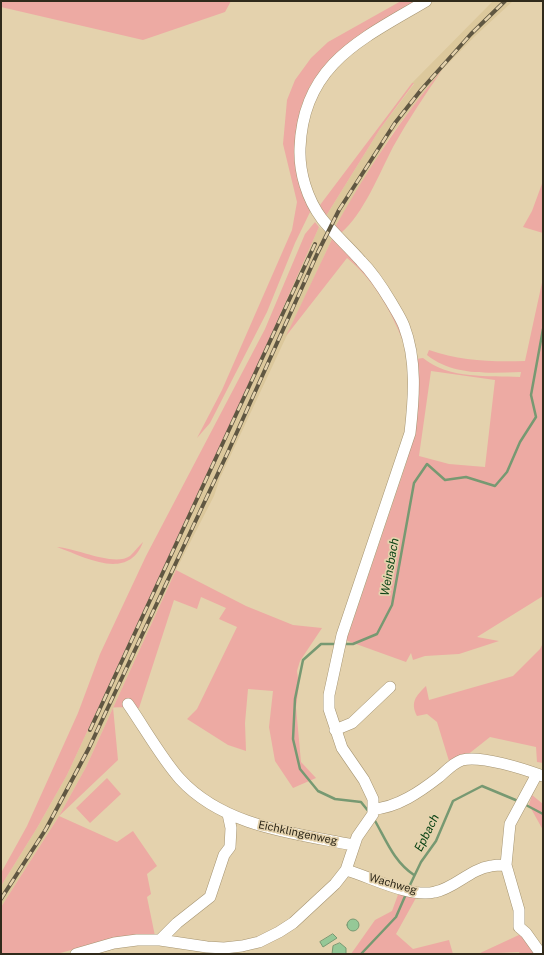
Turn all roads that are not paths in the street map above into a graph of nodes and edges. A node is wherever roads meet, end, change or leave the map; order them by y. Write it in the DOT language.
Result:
graph roads {
  1 [pos="426,1"];
  2 [pos="390,687"];
  3 [pos="128,704"];
  4 [pos="336,730"];
  5 [pos="540,775"];
  6 [pos="373,809"];
  7 [pos="228,814"];
  8 [pos="353,845"];
  9 [pos="506,865"];
  10 [pos="346,870"];
  11 [pos="160,940"];
  12 [pos="76,954"];
  13 [pos="541,954"];
  1 -- 4 [label="street"];
  2 -- 4 [label="street"];
  3 -- 7 [label="street, Eichklingenweg"];
  4 -- 6 [label="street"];
  5 -- 6 [label="street"];
  5 -- 9 [label="street"];
  6 -- 8 [label="street"];
  7 -- 8 [label="street, Eichklingenweg"];
  7 -- 11 [label="street"];
  8 -- 10 [label="street"];
  9 -- 10 [label="street, Wachweg"];
  9 -- 13 [label="street"];
  10 -- 11 [label="street"];
  11 -- 12 [label="street"];
}
